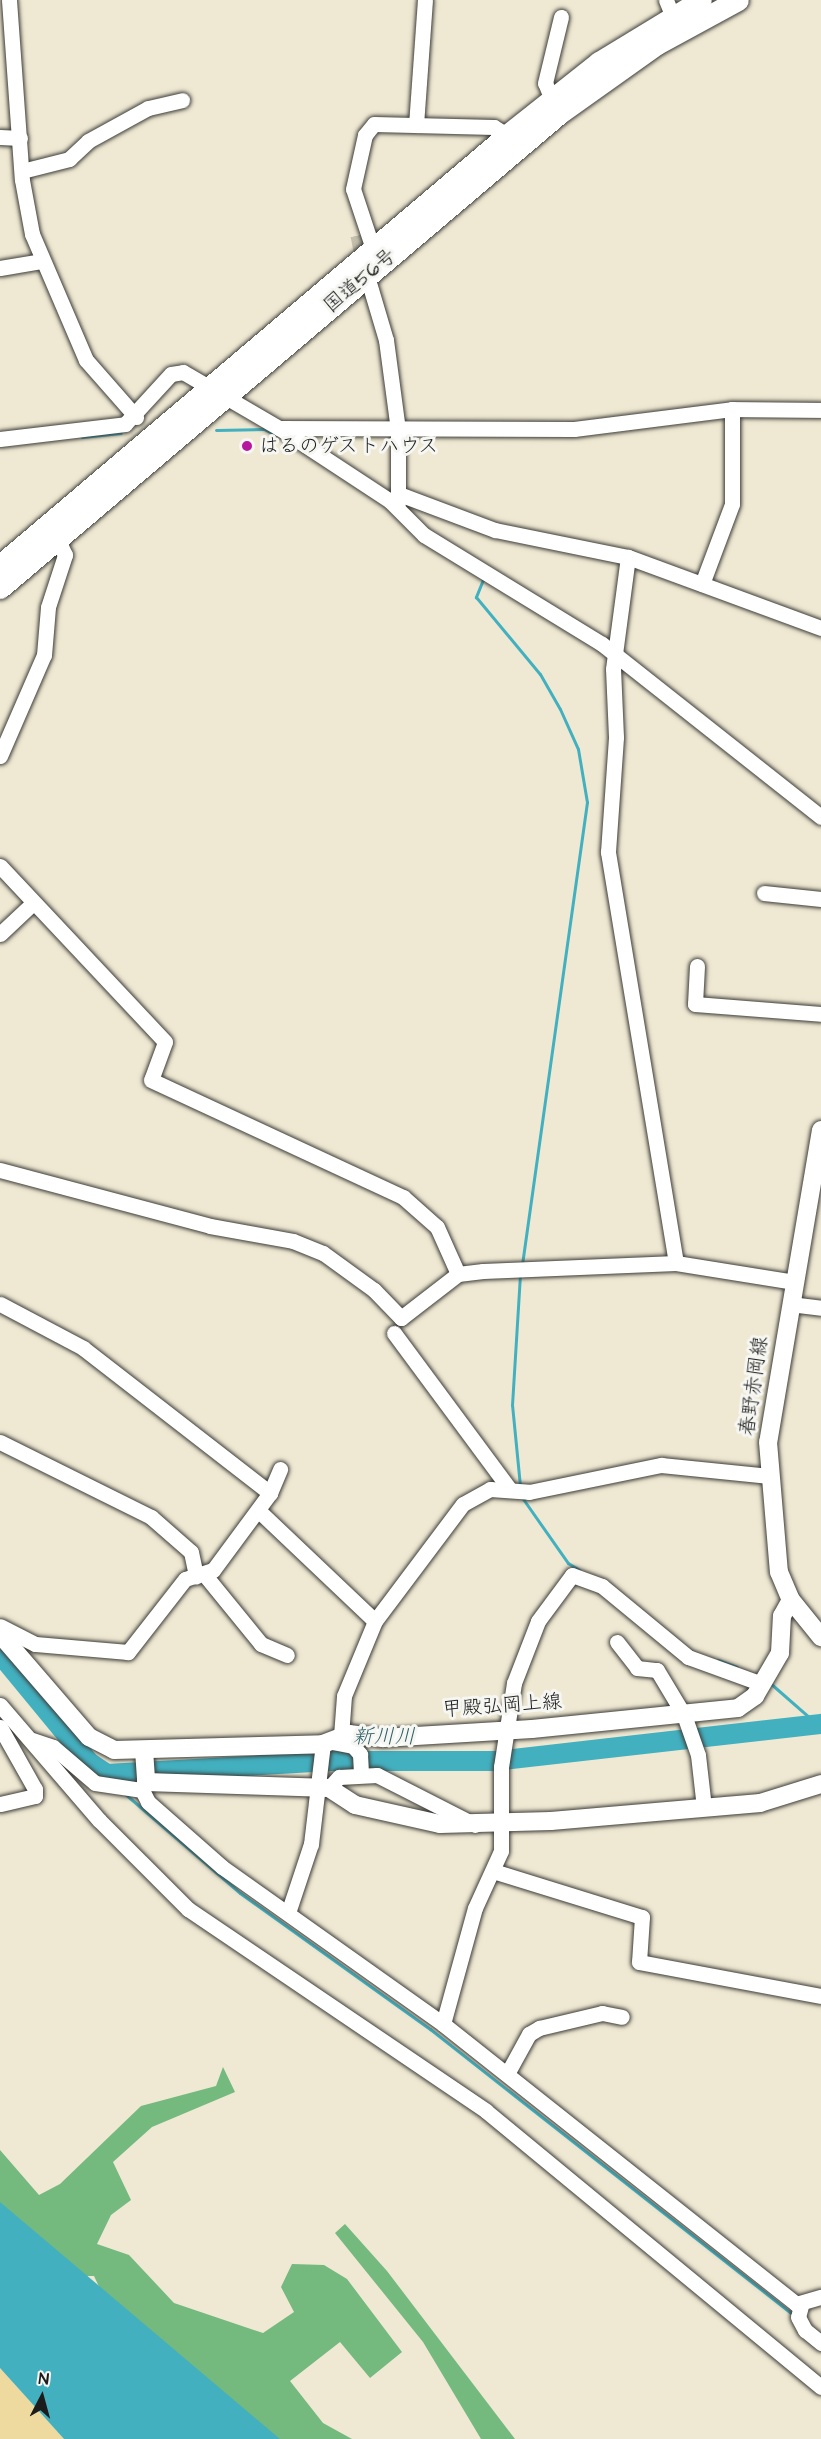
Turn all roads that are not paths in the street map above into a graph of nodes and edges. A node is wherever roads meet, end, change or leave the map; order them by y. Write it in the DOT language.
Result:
graph roads {
  1 [pos="9,0"];
  2 [pos="425,0"];
  3 [pos="701,0"];
  4 [pos="738,0"];
  5 [pos="672,15"];
  6 [pos="561,17"];
  7 [pos="182,100"];
  8 [pos="552,100"];
  9 [pos="416,125"];
  10 [pos="507,135"];
  11 [pos="0,137"];
  12 [pos="20,138"];
  13 [pos="22,171"];
  14 [pos="355,197"];
  15 [pos="366,242"];
  16 [pos="42,261"];
  17 [pos="0,268"];
  18 [pos="367,276"];
  19 [pos="371,298"];
  20 [pos="386,340"];
  21 [pos="216,391"];
  22 [pos="732,410"];
  23 [pos="821,410"];
  24 [pos="136,417"];
  25 [pos="279,428"];
  26 [pos="398,430"];
  27 [pos="0,438"];
  28 [pos="398,502"];
  29 [pos="58,540"];
  30 [pos="628,557"];
  31 [pos="0,565"];
  32 [pos="702,584"];
  33 [pos="0,588"];
  34 [pos="821,628"];
  35 [pos="615,656"];
  36 [pos="0,756"];
  37 [pos="821,817"];
  38 [pos="0,866"];
  39 [pos="764,893"];
  40 [pos="821,899"];
  41 [pos="32,904"];
  42 [pos="0,934"];
  43 [pos="697,966"];
  44 [pos="821,1014"];
  45 [pos="821,1130"];
  46 [pos="0,1170"];
  47 [pos="676,1263"];
  48 [pos="458,1275"];
  49 [pos="794,1282"];
  50 [pos="0,1304"];
  51 [pos="790,1304"];
  52 [pos="821,1308"];
  53 [pos="394,1333"];
  54 [pos="0,1442"];
  55 [pos="280,1469"];
  56 [pos="769,1476"];
  57 [pos="518,1491"];
  58 [pos="270,1493"];
  59 [pos="260,1512"];
  60 [pos="200,1575"];
  61 [pos="791,1600"];
  62 [pos="375,1621"];
  63 [pos="0,1626"];
  64 [pos="0,1634"];
  65 [pos="821,1637"];
  66 [pos="617,1642"];
  67 [pos="287,1655"];
  68 [pos="764,1680"];
  69 [pos="0,1705"];
  70 [pos="0,1727"];
  71 [pos="507,1729"];
  72 [pos="690,1731"];
  73 [pos="30,1740"];
  74 [pos="327,1749"];
  75 [pos="144,1750"];
  76 [pos="361,1764"];
  77 [pos="821,1784"];
  78 [pos="144,1786"];
  79 [pos="323,1787"];
  80 [pos="0,1804"];
  81 [pos="704,1808"];
  82 [pos="502,1824"];
  83 [pos="475,1825"];
  84 [pos="493,1871"];
  85 [pos="288,1913"];
  86 [pos="821,1996"];
  87 [pos="622,2017"];
  88 [pos="443,2024"];
  89 [pos="507,2074"];
  90 [pos="821,2296"];
  91 [pos="801,2306"];
  92 [pos="821,2343"];
  93 [pos="821,2387"];
  1 -- 12 [label="street"];
  2 -- 9 [label="street"];
  3 -- 5 [label="highway, 国道56号"];
  4 -- 5 [label="highway, 国道56号"];
  5 -- 8 [label="highway, 国道56号"];
  5 -- 18 [label="highway, 国道56号"];
  6 -- 8 [label="street"];
  7 -- 13 [label="street"];
  8 -- 10 [label="highway, 国道56号"];
  9 -- 10 [label="street"];
  9 -- 14 [label="street"];
  10 -- 15 [label="highway, 国道56号"];
  11 -- 12 [label="street"];
  12 -- 13 [label="street"];
  13 -- 16 [label="street"];
  14 -- 15 [label="street"];
  14 -- 15 [label="street"];
  15 -- 21 [label="highway, 国道56号"];
  16 -- 17 [label="street"];
  16 -- 24 [label="street"];
  18 -- 20 [label="street"];
  18 -- 21 [label="highway, 国道56号"];
  19 -- 20 [label="street"];
  20 -- 26 [label="street"];
  21 -- 24 [label="street"];
  21 -- 25 [label="street"];
  21 -- 29 [label="highway, 国道56号"];
  21 -- 31 [label="highway, 国道56号"];
  22 -- 23 [label="street"];
  22 -- 26 [label="street"];
  22 -- 32 [label="street"];
  24 -- 27 [label="street"];
  25 -- 26 [label="street"];
  25 -- 28 [label="street"];
  26 -- 28 [label="street"];
  28 -- 30 [label="street"];
  28 -- 35 [label="street"];
  29 -- 33 [label="highway, 国道56号"];
  29 -- 36 [label="street"];
  30 -- 32 [label="street"];
  30 -- 35 [label="street"];
  32 -- 34 [label="street"];
  35 -- 37 [label="street"];
  35 -- 47 [label="street"];
  38 -- 41 [label="street"];
  39 -- 40 [label="street"];
  41 -- 42 [label="street"];
  41 -- 48 [label="street"];
  43 -- 44 [label="street"];
  45 -- 49 [label="main road, 春野赤岡線"];
  46 -- 48 [label="street"];
  47 -- 48 [label="street"];
  47 -- 49 [label="street"];
  49 -- 51 [label="main road, 春野赤岡線"];
  50 -- 58 [label="street"];
  51 -- 52 [label="street"];
  51 -- 56 [label="main road, 春野赤岡線"];
  53 -- 57 [label="street"];
  54 -- 60 [label="street"];
  55 -- 58 [label="street"];
  56 -- 57 [label="street"];
  56 -- 61 [label="main road, 春野赤岡線"];
  57 -- 62 [label="street"];
  58 -- 59 [label="street"];
  59 -- 60 [label="street"];
  59 -- 62 [label="street"];
  60 -- 63 [label="street"];
  60 -- 67 [label="street"];
  61 -- 65 [label="main road, 春野赤岡線"];
  61 -- 68 [label="main road, 甲殿弘岡上線"];
  62 -- 74 [label="street"];
  64 -- 75 [label="main road, 甲殿弘岡上線"];
  66 -- 72 [label="street"];
  68 -- 71 [label="street"];
  68 -- 72 [label="main road, 甲殿弘岡上線"];
  69 -- 73 [label="street"];
  70 -- 80 [label="street"];
  71 -- 72 [label="main road, 甲殿弘岡上線"];
  71 -- 74 [label="main road, 甲殿弘岡上線"];
  71 -- 82 [label="street"];
  72 -- 81 [label="street"];
  73 -- 78 [label="street"];
  73 -- 93 [label="street"];
  74 -- 75 [label="main road, 甲殿弘岡上線"];
  74 -- 76 [label="street"];
  74 -- 79 [label="street"];
  75 -- 78 [label="main road"];
  76 -- 79 [label="street"];
  76 -- 83 [label="street"];
  77 -- 81 [label="main road"];
  78 -- 79 [label="main road"];
  78 -- 85 [label="street"];
  79 -- 83 [label="main road"];
  79 -- 85 [label="street"];
  81 -- 82 [label="main road"];
  82 -- 83 [label="main road"];
  82 -- 84 [label="street"];
  84 -- 86 [label="street"];
  84 -- 88 [label="street"];
  85 -- 88 [label="street"];
  87 -- 89 [label="street"];
  88 -- 89 [label="street"];
  89 -- 91 [label="street"];
  90 -- 91 [label="street"];
  91 -- 92 [label="street"];
}
